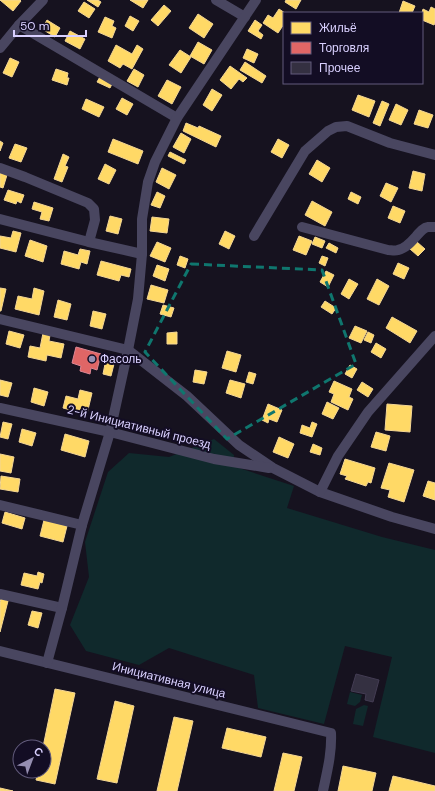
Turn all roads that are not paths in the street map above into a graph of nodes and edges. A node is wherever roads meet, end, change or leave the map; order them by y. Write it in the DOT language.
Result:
graph roads {
  1 [pos="43,0"];
  2 [pos="216,0"];
  3 [pos="256,0"];
  4 [pos="245,17"];
  5 [pos="19,25"];
  6 [pos="0,48"];
  7 [pos="177,118"];
  8 [pos="435,155"];
  9 [pos="0,168"];
  10 [pos="0,219"];
  11 [pos="435,227"];
  12 [pos="302,228"];
  13 [pos="254,236"];
  14 [pos="89,242"];
  15 [pos="142,254"];
  16 [pos="0,319"];
  17 [pos="435,336"];
  18 [pos="128,350"];
  19 [pos="0,408"];
  20 [pos="110,432"];
  21 [pos="273,468"];
  22 [pos="320,492"];
  23 [pos="0,504"];
  24 [pos="82,525"];
  25 [pos="435,529"];
  26 [pos="0,594"];
  27 [pos="62,608"];
  28 [pos="0,651"];
  29 [pos="47,663"];
  30 [pos="323,791"];
  1 -- 5 [label="street"];
  2 -- 4 [label="street"];
  3 -- 4 [label="street"];
  4 -- 7 [label="street"];
  5 -- 6 [label="street"];
  5 -- 7 [label="street"];
  7 -- 15 [label="street"];
  8 -- 13 [label="street"];
  9 -- 14 [label="street"];
  10 -- 14 [label="street"];
  11 -- 12 [label="street"];
  14 -- 15 [label="street"];
  15 -- 18 [label="street"];
  16 -- 18 [label="street"];
  17 -- 22 [label="street"];
  18 -- 20 [label="street"];
  18 -- 21 [label="street"];
  19 -- 20 [label="street, 2-й Инициативный проезд"];
  20 -- 21 [label="street, 2-й Инициативный проезд"];
  20 -- 24 [label="street"];
  21 -- 22 [label="street"];
  22 -- 25 [label="street"];
  23 -- 24 [label="street"];
  24 -- 27 [label="street"];
  26 -- 27 [label="street"];
  27 -- 29 [label="street"];
  28 -- 29 [label="street, Инициативная улица"];
  29 -- 30 [label="street, Инициативная улица"];
}
